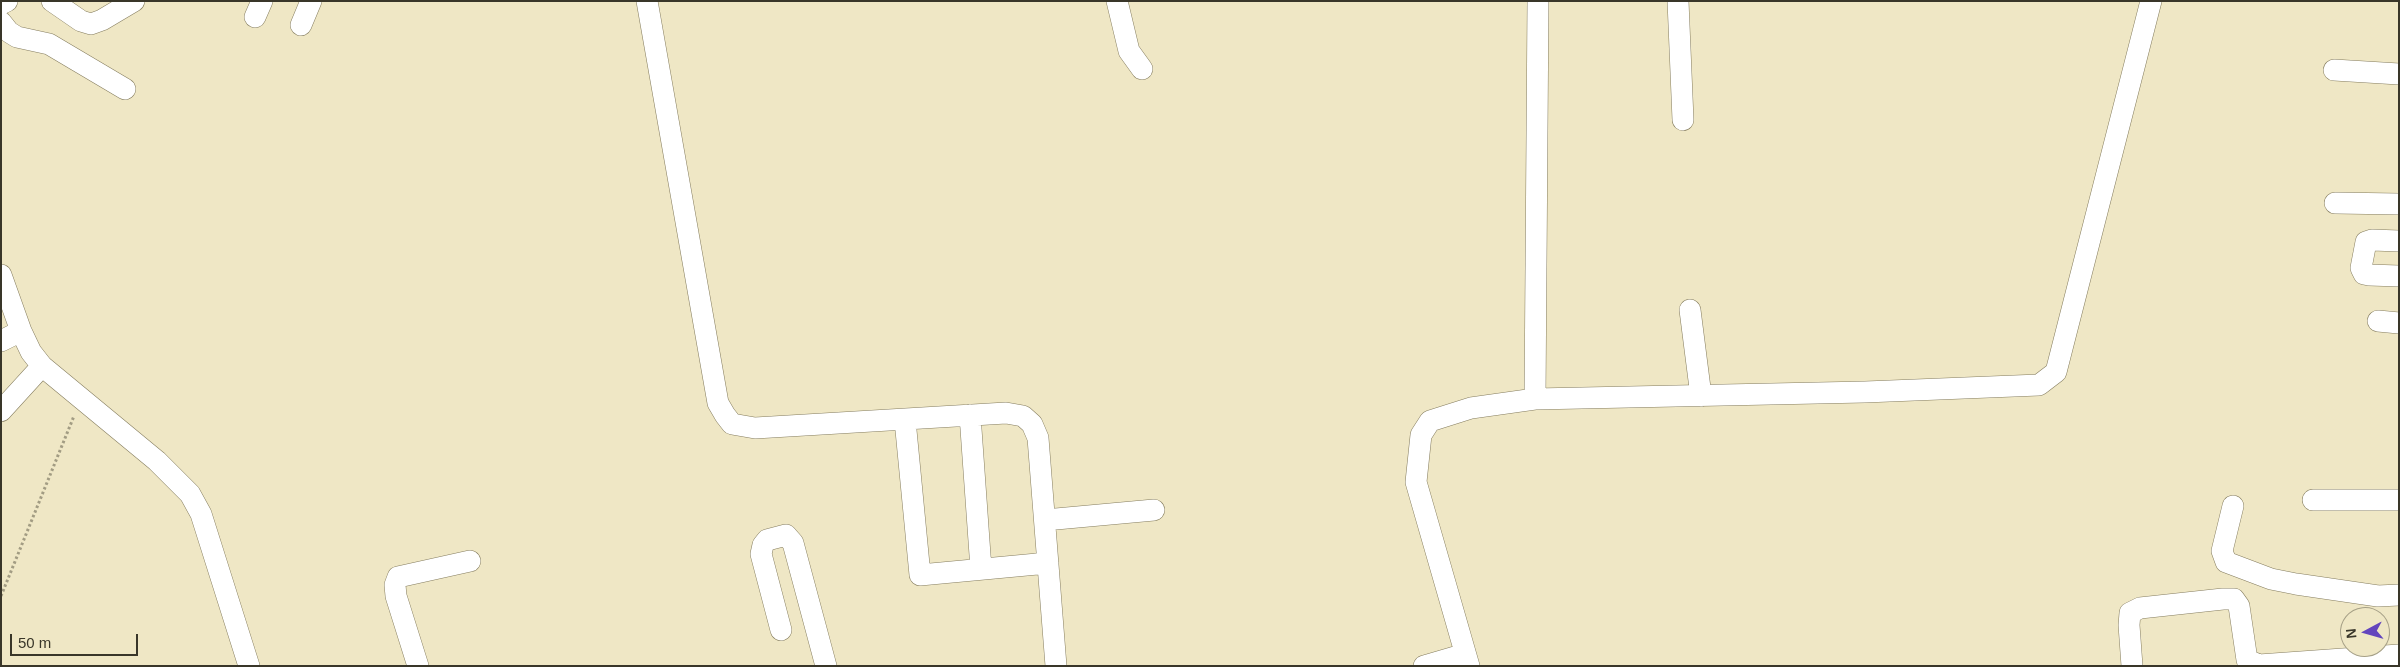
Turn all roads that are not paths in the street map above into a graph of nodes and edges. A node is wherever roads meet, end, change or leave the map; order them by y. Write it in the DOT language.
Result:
graph roads {
  1 [pos="7,1"];
  2 [pos="52,1"];
  3 [pos="134,1"];
  4 [pos="311,1"];
  5 [pos="647,1"];
  6 [pos="1117,1"];
  7 [pos="1538,1"];
  8 [pos="1678,1"];
  9 [pos="2151,1"];
  10 [pos="1,4"];
  11 [pos="1,22"];
  12 [pos="301,25"];
  13 [pos="1142,69"];
  14 [pos="2334,70"];
  15 [pos="2399,74"];
  16 [pos="125,89"];
  17 [pos="1683,120"];
  18 [pos="2335,202"];
  19 [pos="2399,204"];
  20 [pos="2399,241"];
  21 [pos="1,275"];
  22 [pos="2399,276"];
  23 [pos="1690,310"];
  24 [pos="21,331"];
  25 [pos="1,341"];
  26 [pos="42,366"];
  27 [pos="1701,396"];
  28 [pos="1535,399"];
  29 [pos="1,411"];
  30 [pos="970,415"];
  31 [pos="905,420"];
  32 [pos="2313,500"];
  33 [pos="2399,500"];
  34 [pos="2233,506"];
  35 [pos="1154,510"];
  36 [pos="1045,520"];
  37 [pos="470,562"];
  38 [pos="1048,563"];
  39 [pos="981,569"];
  40 [pos="2399,595"];
  41 [pos="781,630"];
  42 [pos="2399,655"];
  43 [pos="1467,660"];
  44 [pos="248,666"];
  45 [pos="418,666"];
  46 [pos="826,666"];
  47 [pos="1056,666"];
  48 [pos="1424,666"];
  49 [pos="2132,666"];
  1 -- 10 [label="street"];
  2 -- 3 [label="street"];
  4 -- 12 [label="street"];
  5 -- 31 [label="street"];
  6 -- 13 [label="street"];
  7 -- 28 [label="street"];
  8 -- 17 [label="street"];
  9 -- 27 [label="street"];
  11 -- 16 [label="street"];
  14 -- 15 [label="street"];
  18 -- 19 [label="street"];
  20 -- 22 [label="street"];
  21 -- 24 [label="street"];
  23 -- 27 [label="street"];
  24 -- 25 [label="street"];
  24 -- 26 [label="street"];
  26 -- 29 [label="street"];
  26 -- 44 [label="street"];
  27 -- 28 [label="street"];
  28 -- 43 [label="street"];
  30 -- 31 [label="street"];
  30 -- 36 [label="street"];
  30 -- 39 [label="street"];
  31 -- 39 [label="street"];
  32 -- 33 [label="street"];
  34 -- 40 [label="street"];
  35 -- 36 [label="street"];
  36 -- 38 [label="street"];
  37 -- 45 [label="street"];
  38 -- 39 [label="street"];
  38 -- 47 [label="street"];
  41 -- 46 [label="street"];
  42 -- 49 [label="street"];
  43 -- 48 [label="street"];
}
